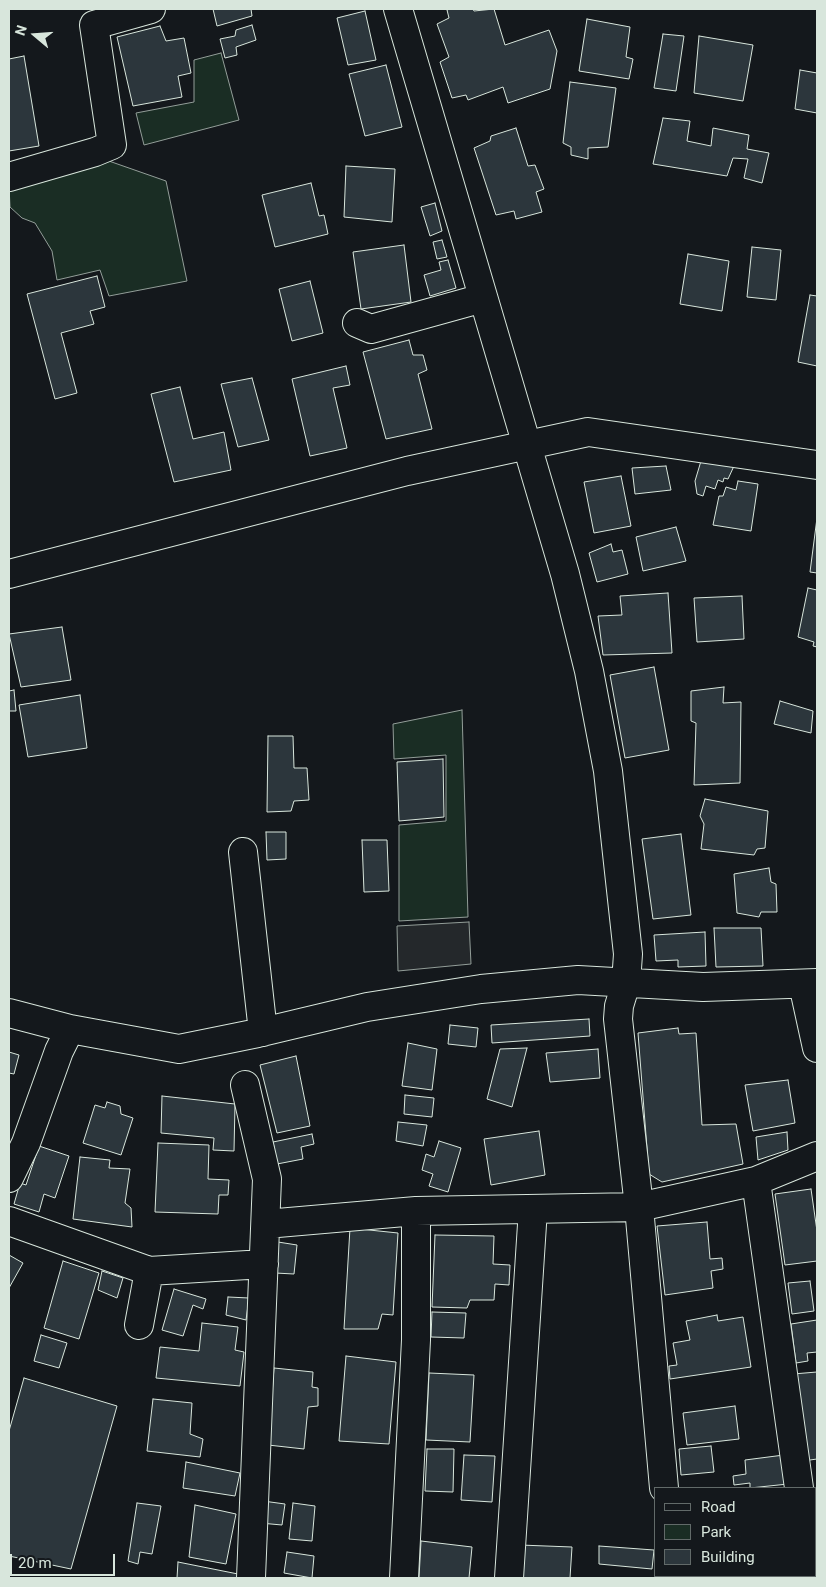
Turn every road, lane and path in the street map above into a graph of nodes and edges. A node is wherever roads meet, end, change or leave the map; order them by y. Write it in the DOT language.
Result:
graph roads {
  1 [pos="151,9"];
  2 [pos="398,9"];
  3 [pos="9,176"];
  4 [pos="483,298"];
  5 [pos="357,323"];
  6 [pos="526,446"];
  7 [pos="817,464"];
  8 [pos="9,574"];
  9 [pos="244,852"];
  10 [pos="626,983"];
  11 [pos="810,983"];
  12 [pos="9,1013"];
  13 [pos="70,1029"];
  14 [pos="263,1032"];
  15 [pos="817,1048"];
  16 [pos="245,1085"];
  17 [pos="817,1156"];
  18 [pos="9,1178"];
  19 [pos="756,1181"];
  20 [pos="639,1207"];
  21 [pos="533,1209"];
  22 [pos="416,1210"];
  23 [pos="9,1221"];
  24 [pos="266,1224"];
  25 [pos="264,1264"];
  26 [pos="149,1272"];
  27 [pos="139,1325"];
  28 [pos="664,1487"];
  29 [pos="799,1487"];
  30 [pos="251,1578"];
  31 [pos="404,1578"];
  32 [pos="508,1578"];
  1 -- 3 [label="street"];
  2 -- 4 [label="street"];
  4 -- 5 [label="street"];
  4 -- 6 [label="street"];
  6 -- 7 [label="street"];
  6 -- 8 [label="street"];
  6 -- 10 [label="street"];
  9 -- 14 [label="street"];
  10 -- 11 [label="street"];
  10 -- 14 [label="street"];
  10 -- 20 [label="street"];
  11 -- 15 [label="street"];
  12 -- 13 [label="street"];
  13 -- 14 [label="street"];
  13 -- 18 [label="street"];
  16 -- 24 [label="street"];
  17 -- 19 [label="street"];
  19 -- 20 [label="street"];
  19 -- 29 [label="street"];
  20 -- 21 [label="street"];
  20 -- 28 [label="street"];
  21 -- 22 [label="street"];
  21 -- 32 [label="street"];
  22 -- 24 [label="street"];
  22 -- 31 [label="street"];
  23 -- 26 [label="street"];
  24 -- 25 [label="street"];
  25 -- 26 [label="street"];
  25 -- 30 [label="street"];
  26 -- 27 [label="street"];
}
